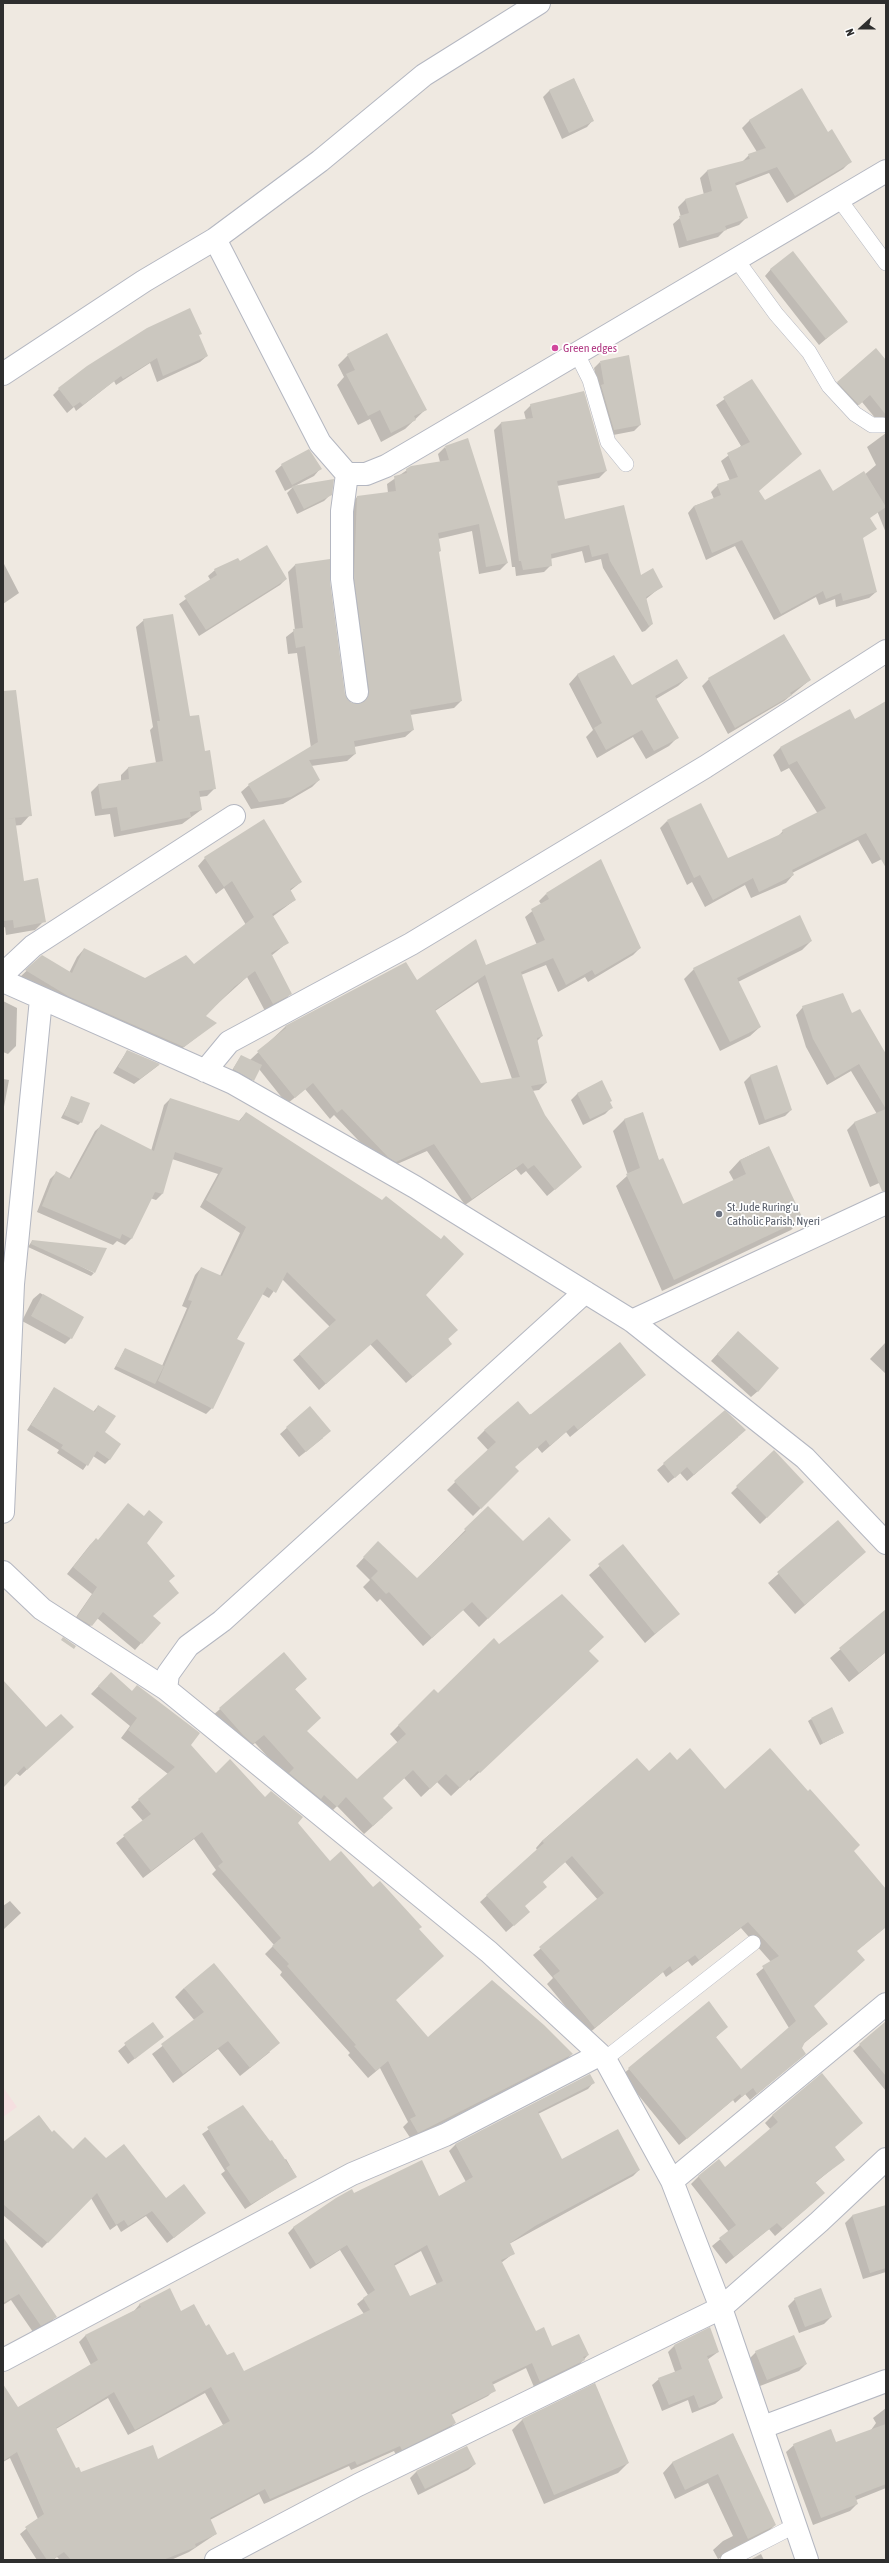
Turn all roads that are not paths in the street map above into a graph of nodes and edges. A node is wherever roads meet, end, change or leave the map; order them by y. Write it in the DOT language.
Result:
graph roads {
  1 [pos="539,3"];
  2 [pos="886,171"];
  3 [pos="839,199"];
  4 [pos="215,239"];
  5 [pos="736,259"];
  6 [pos="886,263"];
  7 [pos="577,354"];
  8 [pos="3,374"];
  9 [pos="883,425"];
  10 [pos="626,464"];
  11 [pos="347,474"];
  12 [pos="886,651"];
  13 [pos="357,692"];
  14 [pos="234,816"];
  15 [pos="3,974"];
  16 [pos="3,981"];
  17 [pos="41,999"];
  18 [pos="205,1071"];
  19 [pos="886,1203"];
  20 [pos="585,1292"];
  21 [pos="632,1321"];
  22 [pos="3,1512"];
  23 [pos="886,1543"];
  24 [pos="3,1572"];
  25 [pos="166,1689"];
  26 [pos="753,1943"];
  27 [pos="886,2004"];
  28 [pos="602,2057"];
  29 [pos="886,2159"];
  30 [pos="672,2181"];
  31 [pos="721,2308"];
  32 [pos="3,2360"];
  33 [pos="886,2381"];
  34 [pos="763,2427"];
  35 [pos="796,2525"];
  36 [pos="216,2560"];
  37 [pos="728,2560"];
  38 [pos="807,2560"];
  1 -- 4 [label="street"];
  2 -- 3 [label="street"];
  3 -- 5 [label="street"];
  3 -- 6 [label="lane"];
  4 -- 8 [label="street"];
  4 -- 11 [label="street"];
  5 -- 7 [label="street"];
  5 -- 9 [label="lane"];
  7 -- 10 [label="lane"];
  7 -- 11 [label="street"];
  11 -- 13 [label="street"];
  12 -- 18 [label="street"];
  14 -- 15 [label="street"];
  16 -- 17 [label="street"];
  17 -- 18 [label="street"];
  17 -- 22 [label="street"];
  18 -- 20 [label="street"];
  19 -- 21 [label="street"];
  20 -- 21 [label="street"];
  20 -- 25 [label="street"];
  21 -- 23 [label="street"];
  24 -- 25 [label="street"];
  25 -- 28 [label="street"];
  26 -- 28 [label="lane"];
  27 -- 30 [label="street"];
  28 -- 30 [label="street"];
  28 -- 32 [label="street"];
  29 -- 31 [label="street"];
  30 -- 31 [label="street"];
  31 -- 34 [label="street"];
  31 -- 36 [label="street"];
  33 -- 34 [label="street"];
  34 -- 35 [label="street"];
  35 -- 37 [label="lane"];
  35 -- 38 [label="street"];
}
